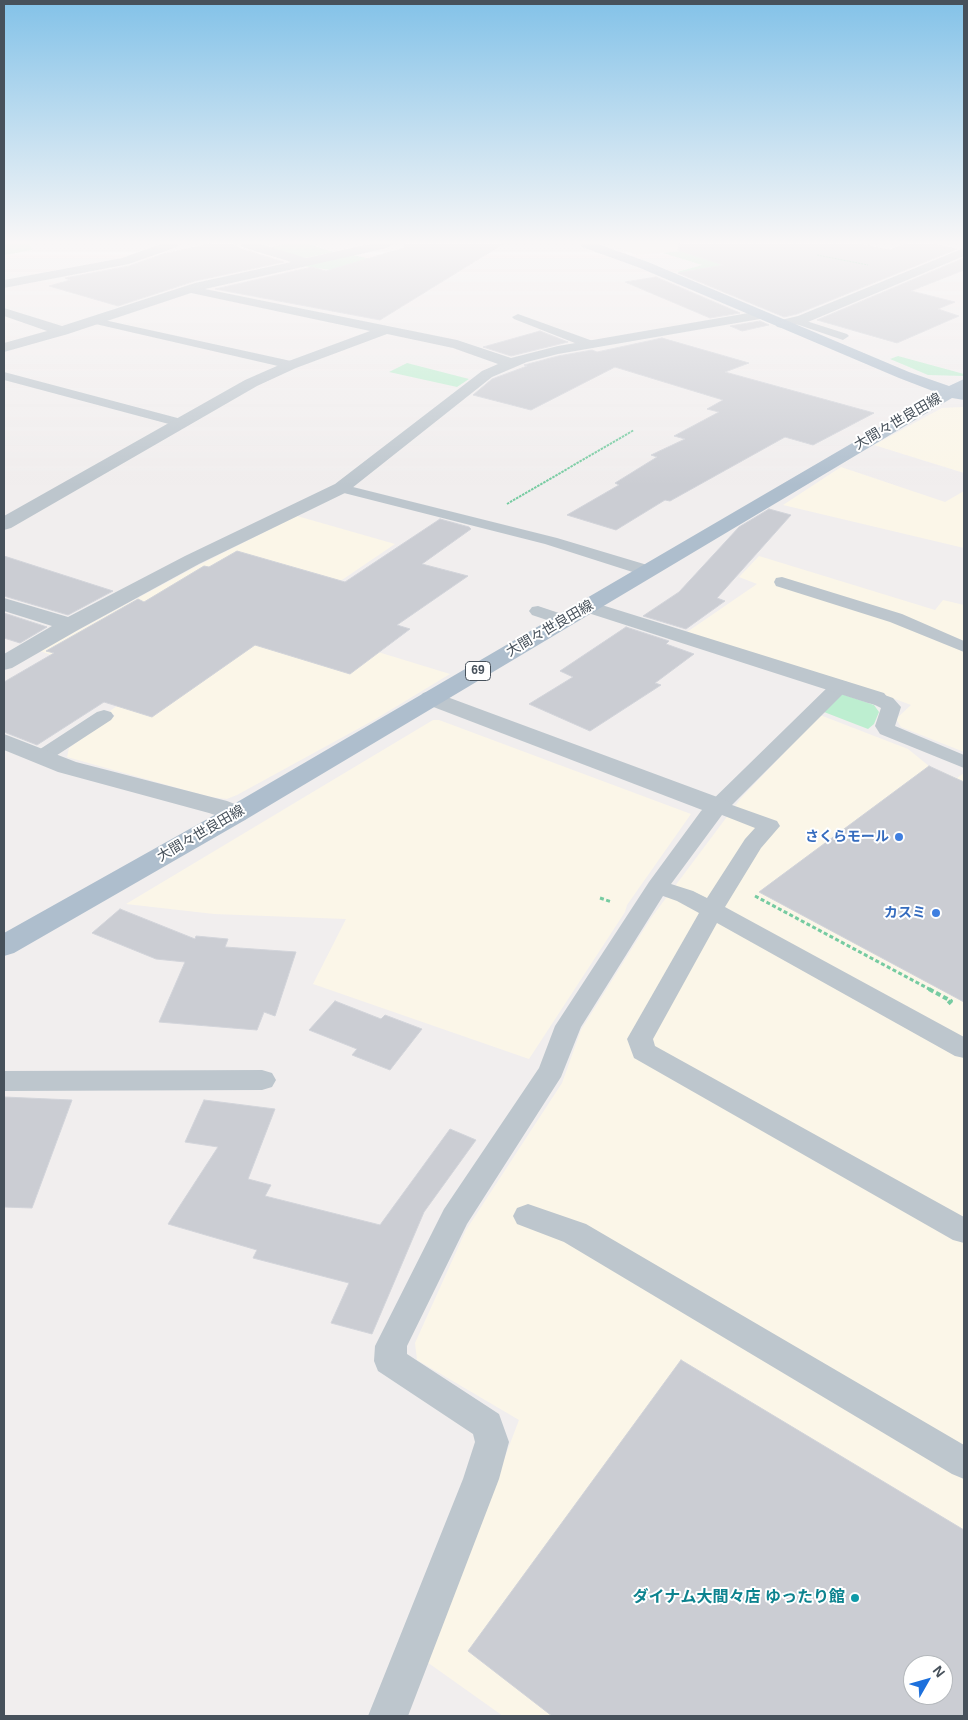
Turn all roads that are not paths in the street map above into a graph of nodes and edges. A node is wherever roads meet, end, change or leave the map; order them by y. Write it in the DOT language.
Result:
graph roads {
  1 [pos="42,324"];
  2 [pos="85,324"];
  3 [pos="110,324"];
  4 [pos="364,324"];
  5 [pos="537,324"];
  6 [pos="705,324"];
  7 [pos="782,324"];
  8 [pos="808,324"];
  9 [pos="387,329"];
  10 [pos="63,331"];
  11 [pos="844,336"];
  12 [pos="589,344"];
  13 [pos="4,348"];
  14 [pos="511,363"];
  15 [pos="291,365"];
  16 [pos="4,376"];
  17 [pos="959,391"];
  18 [pos="180,423"];
  19 [pos="342,488"];
  20 [pos="4,501"];
  21 [pos="30,509"];
  22 [pos="4,524"];
  23 [pos="648,571"];
  24 [pos="782,582"];
  25 [pos="4,604"];
  26 [pos="589,607"];
  27 [pos="538,612"];
  28 [pos="565,621"];
  29 [pos="70,625"];
  30 [pos="964,647"];
  31 [pos="4,663"];
  32 [pos="840,686"];
  33 [pos="431,698"];
  34 [pos="876,698"];
  35 [pos="104,716"];
  36 [pos="4,741"];
  37 [pos="41,757"];
  38 [pos="964,762"];
  39 [pos="718,807"];
  40 [pos="236,814"];
  41 [pos="657,887"];
  42 [pos="712,910"];
  43 [pos="4,946"];
  44 [pos="964,1049"];
  45 [pos="262,1080"];
  46 [pos="4,1081"];
  47 [pos="528,1216"];
  48 [pos="964,1231"];
  49 [pos="964,1463"];
  50 [pos="388,1716"];
  1 -- 10 [label="street"];
  2 -- 10 [label="street"];
  3 -- 15 [label="lane"];
  4 -- 9 [label="street"];
  5 -- 12 [label="lane"];
  6 -- 12 [label="street"];
  7 -- 17 [label="main road"];
  8 -- 11 [label="lane"];
  9 -- 14 [label="street"];
  9 -- 15 [label="street"];
  10 -- 13 [label="street"];
  12 -- 14 [label="street"];
  14 -- 19 [label="street"];
  15 -- 18 [label="street"];
  16 -- 18 [label="lane"];
  17 -- 23 [label="main road, 大間々世良田線 / 69"];
  18 -- 21 [label="street"];
  19 -- 23 [label="lane"];
  19 -- 29 [label="street"];
  20 -- 21 [label="street"];
  21 -- 22 [label="street"];
  23 -- 26 [label="main road, 大間々世良田線 / 69"];
  24 -- 30 [label="lane"];
  25 -- 29 [label="street"];
  26 -- 28 [label="main road, 大間々世良田線 / 69"];
  26 -- 32 [label="street"];
  27 -- 28 [label="lane"];
  28 -- 33 [label="main road, 大間々世良田線 / 69"];
  29 -- 31 [label="street"];
  32 -- 34 [label="street"];
  32 -- 39 [label="lane"];
  33 -- 39 [label="street"];
  33 -- 40 [label="main road, 大間々世良田線 / 69"];
  34 -- 38 [label="lane"];
  35 -- 37 [label="lane"];
  36 -- 37 [label="street"];
  37 -- 40 [label="street"];
  39 -- 41 [label="lane"];
  39 -- 42 [label="lane"];
  40 -- 43 [label="main road, 大間々世良田線 / 69"];
  41 -- 42 [label="lane"];
  41 -- 50 [label="lane"];
  42 -- 44 [label="lane"];
  42 -- 48 [label="lane"];
  45 -- 46 [label="lane"];
  47 -- 49 [label="lane"];
}
